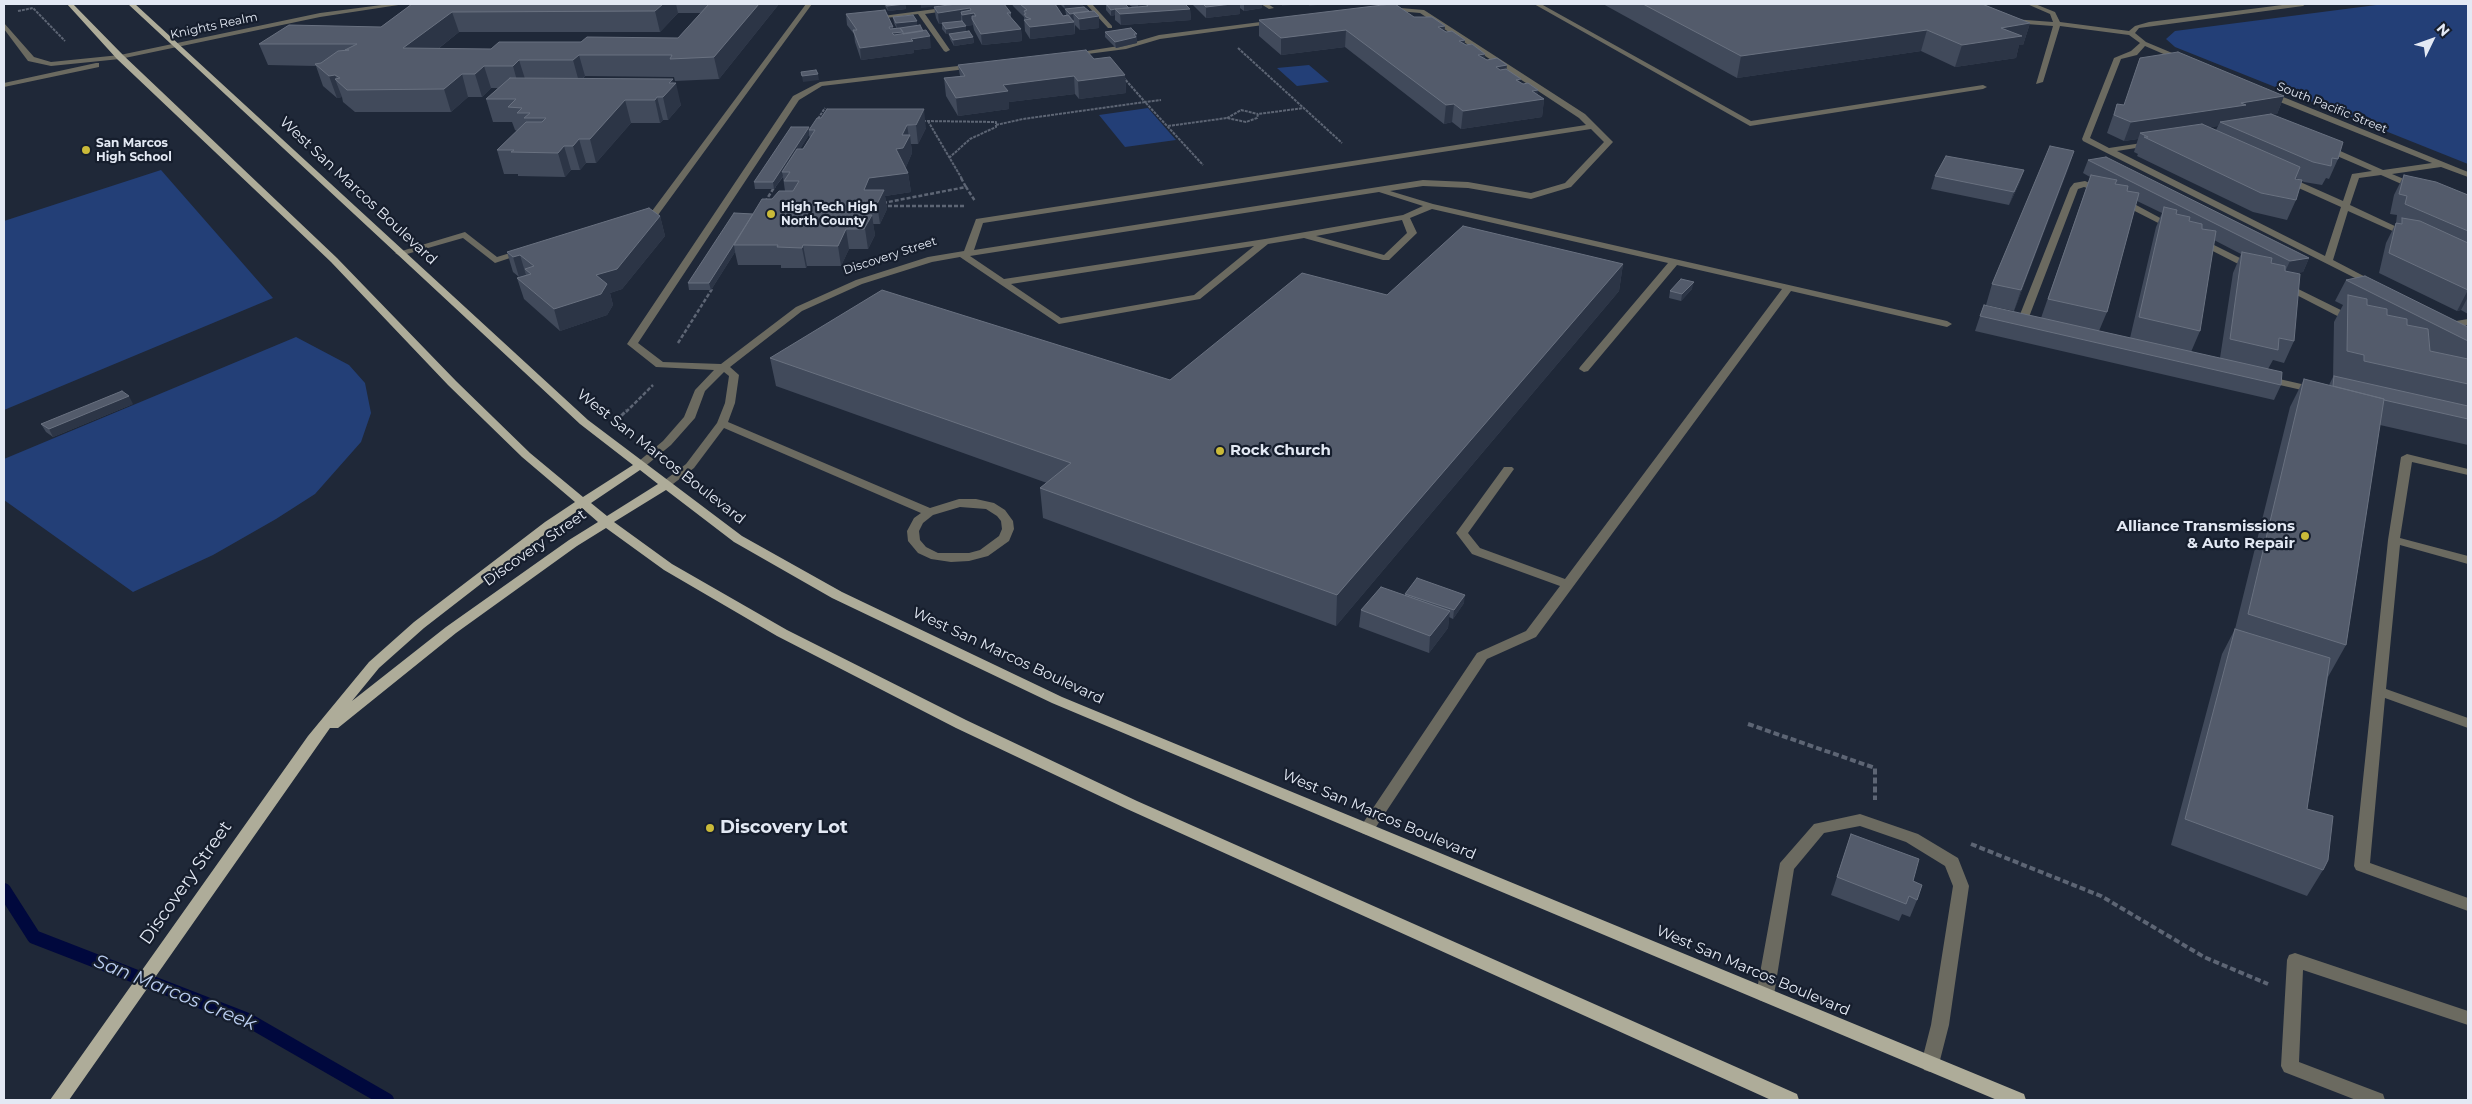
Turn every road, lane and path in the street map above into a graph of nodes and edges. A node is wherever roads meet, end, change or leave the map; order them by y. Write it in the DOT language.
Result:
graph roads {
  1 [pos="70,4"];
  2 [pos="131,4"];
  3 [pos="402,4"];
  4 [pos="809,4"];
  5 [pos="1089,4"];
  6 [pos="1264,4"];
  7 [pos="1537,4"];
  8 [pos="2030,4"];
  9 [pos="2303,4"];
  10 [pos="956,8"];
  11 [pos="1271,8"];
  12 [pos="1382,9"];
  13 [pos="10,12"];
  14 [pos="920,12"];
  15 [pos="886,16"];
  16 [pos="2002,17"];
  17 [pos="1285,21"];
  18 [pos="2057,24"];
  19 [pos="4,26"];
  20 [pos="1110,27"];
  21 [pos="2130,33"];
  22 [pos="4,36"];
  23 [pos="12,36"];
  24 [pos="66,43"];
  25 [pos="2144,43"];
  26 [pos="1234,44"];
  27 [pos="175,46"];
  28 [pos="946,50"];
  29 [pos="1067,54"];
  30 [pos="120,57"];
  31 [pos="2189,62"];
  32 [pos="988,64"];
  33 [pos="1121,74"];
  34 [pos="2039,82"];
  35 [pos="4,85"];
  36 [pos="1983,87"];
  37 [pos="2261,91"];
  38 [pos="1161,100"];
  39 [pos="1145,102"];
  40 [pos="826,106"];
  41 [pos="1305,108"];
  42 [pos="1258,114"];
  43 [pos="1227,118"];
  44 [pos="826,119"];
  45 [pos="817,120"];
  46 [pos="918,121"];
  47 [pos="928,121"];
  48 [pos="996,125"];
  49 [pos="1168,126"];
  50 [pos="1592,126"];
  51 [pos="811,129"];
  52 [pos="2165,141"];
  53 [pos="1344,146"];
  54 [pos="2320,146"];
  55 [pos="2108,150"];
  56 [pos="949,158"];
  57 [pos="2442,165"];
  58 [pos="1205,166"];
  59 [pos="2380,171"];
  60 [pos="2273,174"];
  61 [pos="2468,175"];
  62 [pos="779,179"];
  63 [pos="966,187"];
  64 [pos="1378,190"];
  65 [pos="2424,190"];
  66 [pos="772,203"];
  67 [pos="978,203"];
  68 [pos="973,206"];
  69 [pos="1431,206"];
  70 [pos="2345,207"];
  71 [pos="1405,217"];
  72 [pos="627,221"];
  73 [pos="1304,235"];
  74 [pos="2415,238"];
  75 [pos="1265,242"];
  76 [pos="533,249"];
  77 [pos="400,253"];
  78 [pos="964,253"];
  79 [pos="2328,261"];
  80 [pos="1674,262"];
  81 [pos="2261,272"];
  82 [pos="2278,281"];
  83 [pos="1002,282"];
  84 [pos="715,284"];
  85 [pos="1788,288"];
  86 [pos="2387,290"];
  87 [pos="2468,322"];
  88 [pos="1947,324"];
  89 [pos="2364,326"];
  90 [pos="2049,328"];
  91 [pos="2468,332"];
  92 [pos="674,349"];
  93 [pos="724,367"];
  94 [pos="1584,370"];
  95 [pos="2258,377"];
  96 [pos="2325,392"];
  97 [pos="722,423"];
  98 [pos="639,466"];
  99 [pos="1508,469"];
  100 [pos="2468,472"];
  101 [pos="665,485"];
  102 [pos="582,503"];
  103 [pos="928,512"];
  104 [pos="606,522"];
  105 [pos="2394,540"];
  106 [pos="2468,560"];
  107 [pos="1568,585"];
  108 [pos="2379,691"];
  109 [pos="2468,723"];
  110 [pos="1748,724"];
  111 [pos="313,740"];
  112 [pos="1875,805"];
  113 [pos="1367,829"];
  114 [pos="1966,841"];
  115 [pos="2468,905"];
  116 [pos="2293,994"];
  117 [pos="1764,995"];
  118 [pos="2468,1018"];
  119 [pos="1930,1064"];
  120 [pos="65,1093"];
  121 [pos="1790,1100"];
  122 [pos="2017,1100"];
  123 [pos="2376,1100"];
  1 -- 30 [label="main road"];
  2 -- 27 [label="main road, West San Marcos Boulevard"];
  3 -- 27 [label="street, Knights Realm"];
  4 -- 72 [label="street"];
  5 -- 20 [label="street"];
  6 -- 11 [label="street"];
  7 -- 36 [label="street"];
  8 -- 18 [label="street"];
  9 -- 21 [label="street"];
  10 -- 14 [label="street"];
  12 -- 50 [label="street"];
  13 -- 24 [label="path"];
  14 -- 15 [label="street"];
  14 -- 28 [label="street"];
  16 -- 18 [label="street"];
  17 -- 29 [label="street"];
  18 -- 21 [label="street"];
  18 -- 34 [label="street"];
  19 -- 23 [label="street"];
  21 -- 25 [label="street"];
  22 -- 23 [label="street"];
  23 -- 30 [label="street"];
  25 -- 31 [label="street"];
  25 -- 55 [label="street"];
  26 -- 41 [label="path"];
  27 -- 30 [label="street, Knights Realm"];
  27 -- 77 [label="main road, West San Marcos Boulevard"];
  30 -- 35 [label="street"];
  30 -- 102 [label="main road"];
  32 -- 93 [label="street"];
  33 -- 39 [label="path"];
  37 -- 57 [label="street, South Pacific Street"];
  38 -- 39 [label="path"];
  39 -- 48 [label="path"];
  39 -- 49 [label="path"];
  40 -- 45 [label="path"];
  41 -- 42 [label="path"];
  41 -- 53 [label="path"];
  42 -- 43 [label="path"];
  42 -- 43 [label="path"];
  43 -- 49 [label="path"];
  44 -- 45 [label="path"];
  45 -- 51 [label="path"];
  46 -- 47 [label="path"];
  47 -- 48 [label="path"];
  47 -- 56 [label="path"];
  48 -- 56 [label="path"];
  49 -- 58 [label="path"];
  50 -- 64 [label="street, Discovery Street"];
  50 -- 78 [label="street"];
  52 -- 55 [label="street"];
  54 -- 59 [label="street"];
  55 -- 79 [label="street"];
  56 -- 63 [label="path"];
  57 -- 59 [label="street"];
  57 -- 61 [label="street, South Pacific Street"];
  59 -- 65 [label="street"];
  59 -- 70 [label="street"];
  60 -- 70 [label="street"];
  62 -- 66 [label="path"];
  63 -- 67 [label="path"];
  63 -- 68 [label="path"];
  64 -- 69 [label="street"];
  64 -- 78 [label="street, Discovery Street"];
  69 -- 71 [label="street"];
  69 -- 80 [label="street"];
  70 -- 74 [label="street"];
  70 -- 79 [label="street"];
  71 -- 73 [label="street"];
  71 -- 73 [label="street"];
  73 -- 75 [label="street"];
  75 -- 83 [label="street"];
  75 -- 83 [label="street"];
  76 -- 77 [label="street"];
  77 -- 98 [label="main road, West San Marcos Boulevard"];
  78 -- 83 [label="street"];
  78 -- 93 [label="street, Discovery Street"];
  79 -- 86 [label="street"];
  80 -- 85 [label="street"];
  80 -- 94 [label="street"];
  81 -- 90 [label="street"];
  82 -- 89 [label="street"];
  84 -- 92 [label="path"];
  85 -- 88 [label="street"];
  85 -- 107 [label="street"];
  87 -- 91 [label="street"];
  93 -- 97 [label="street, Discovery Street"];
  93 -- 98 [label="street, Discovery Street"];
  95 -- 96 [label="street"];
  97 -- 101 [label="street, Discovery Street"];
  97 -- 103 [label="street"];
  98 -- 101 [label="main road, West San Marcos Boulevard"];
  98 -- 102 [label="main road, Discovery Street"];
  99 -- 107 [label="street"];
  100 -- 105 [label="street"];
  101 -- 104 [label="main road, Discovery Street"];
  101 -- 113 [label="main road, West San Marcos Boulevard"];
  102 -- 104 [label="main road"];
  102 -- 111 [label="main road, Discovery Street"];
  103 -- 103 [label="street"];
  104 -- 111 [label="main road, Discovery Street"];
  104 -- 121 [label="main road"];
  105 -- 106 [label="street"];
  105 -- 108 [label="street"];
  107 -- 113 [label="street"];
  108 -- 109 [label="street"];
  108 -- 115 [label="street"];
  110 -- 112 [label="path"];
  111 -- 120 [label="main road, Discovery Street"];
  113 -- 117 [label="main road, West San Marcos Boulevard"];
  114 -- 116 [label="path"];
  116 -- 118 [label="street"];
  116 -- 123 [label="street"];
  117 -- 119 [label="main road, West San Marcos Boulevard"];
  117 -- 119 [label="street"];
  119 -- 122 [label="main road, West San Marcos Boulevard"];
}
